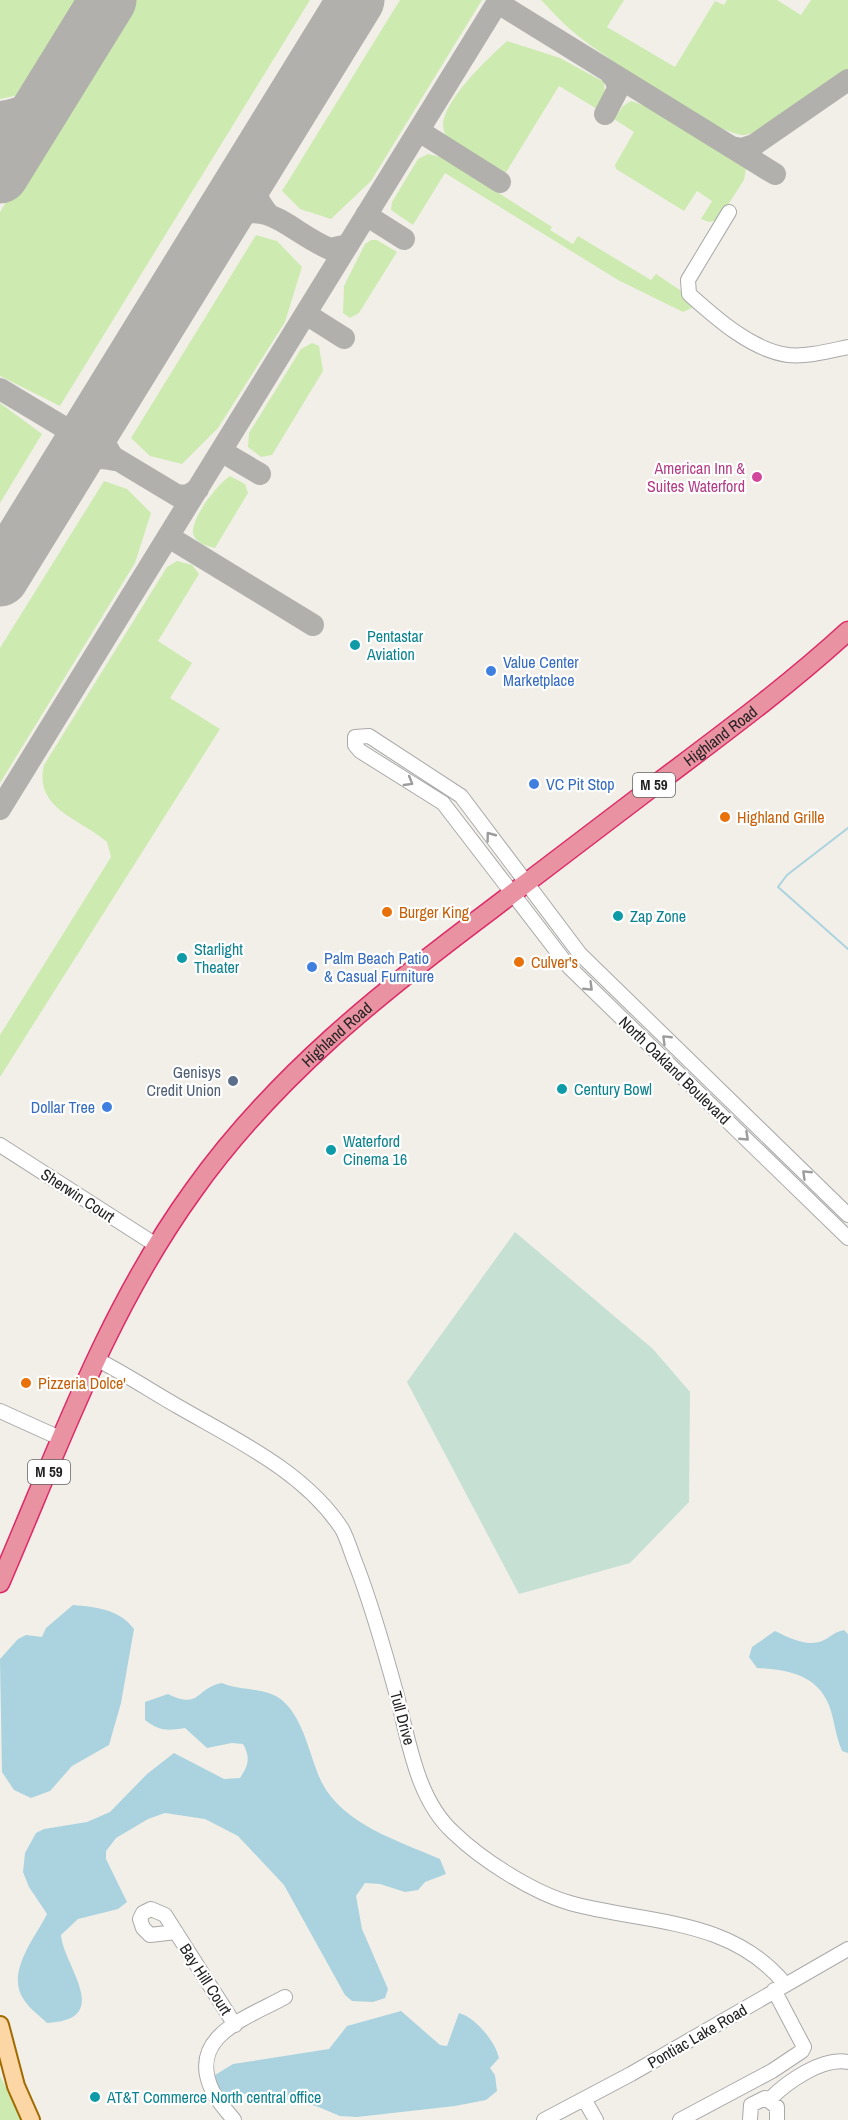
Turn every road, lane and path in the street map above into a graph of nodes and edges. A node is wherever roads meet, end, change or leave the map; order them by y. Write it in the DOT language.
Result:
graph roads {
  1 [pos="729,212"];
  2 [pos="848,347"];
  3 [pos="848,631"];
  4 [pos="526,882"];
  5 [pos="512,894"];
  6 [pos="0,1145"];
  7 [pos="848,1215"];
  8 [pos="848,1238"];
  9 [pos="156,1245"];
  10 [pos="96,1359"];
  11 [pos="0,1411"];
  12 [pos="62,1439"];
  13 [pos="0,1583"];
  14 [pos="176,1932"];
  15 [pos="848,1949"];
  16 [pos="779,1987"];
  17 [pos="285,1998"];
  18 [pos="0,2025"];
  19 [pos="235,2025"];
  20 [pos="848,2062"];
  21 [pos="584,2099"];
  22 [pos="770,2099"];
  23 [pos="31,2120"];
  24 [pos="234,2120"];
  25 [pos="544,2120"];
  26 [pos="596,2120"];
  27 [pos="680,2120"];
  28 [pos="750,2120"];
  29 [pos="777,2120"];
  1 -- 2 [label="street"];
  3 -- 4 [label="highway, Highland Road / M 59"];
  4 -- 5 [label="highway, Highland Road / M 59"];
  4 -- 5 [label="street, North Oakland Boulevard, one-way"];
  7 -- 4 [label="street, North Oakland Boulevard, one-way"];
  5 -- 8 [label="street, North Oakland Boulevard, one-way"];
  5 -- 9 [label="highway, Highland Road / M 59"];
  6 -- 9 [label="street, Sherwin Court"];
  9 -- 10 [label="highway, Highland Road / M 59"];
  10 -- 12 [label="highway, Highland Road / M 59"];
  10 -- 16 [label="street, Tull Drive"];
  11 -- 12 [label="street"];
  12 -- 13 [label="highway, Highland Road / M 59"];
  14 -- 19 [label="street, Bay Hill Court"];
  15 -- 16 [label="street, Pontiac Lake Road"];
  16 -- 21 [label="street, Pontiac Lake Road"];
  16 -- 27 [label="street, Tull Drive"];
  17 -- 19 [label="street"];
  18 -- 23 [label="main road"];
  19 -- 24 [label="street"];
  20 -- 22 [label="street"];
  21 -- 25 [label="street, Pontiac Lake Road"];
  21 -- 26 [label="street"];
  22 -- 28 [label="street"];
  22 -- 29 [label="street"];
}
